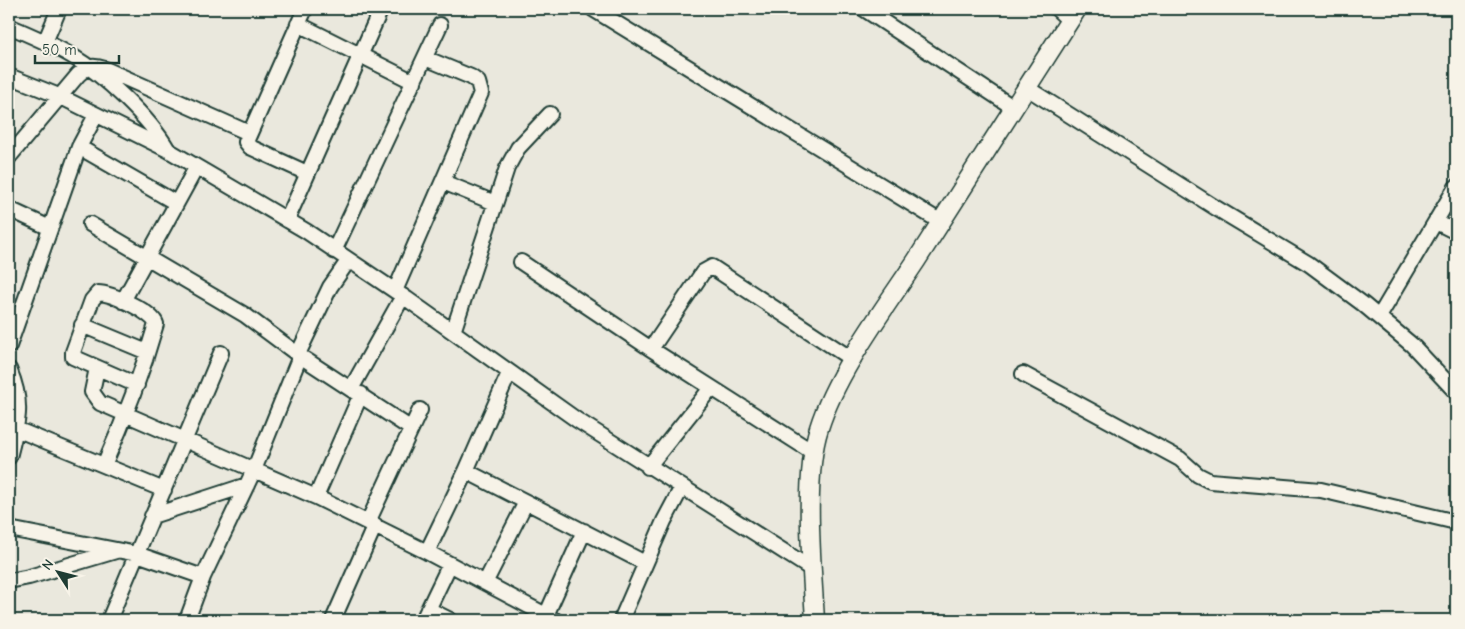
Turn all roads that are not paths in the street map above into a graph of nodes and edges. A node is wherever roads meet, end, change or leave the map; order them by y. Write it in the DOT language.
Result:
graph roads {
  1 [pos="59,9"];
  2 [pos="305,9"];
  3 [pos="381,9"];
  4 [pos="593,9"];
  5 [pos="864,9"];
  6 [pos="1068,13"];
  7 [pos="298,24"];
  8 [pos="440,24"];
  9 [pos="9,26"];
  10 [pos="45,42"];
  11 [pos="360,54"];
  12 [pos="425,58"];
  13 [pos="88,66"];
  14 [pos="9,76"];
  15 [pos="414,82"];
  16 [pos="1027,88"];
  17 [pos="59,96"];
  18 [pos="1014,108"];
  19 [pos="550,114"];
  20 [pos="96,115"];
  21 [pos="249,132"];
  22 [pos="78,147"];
  23 [pos="168,150"];
  24 [pos="9,157"];
  25 [pos="196,168"];
  26 [pos="308,173"];
  27 [pos="443,182"];
  28 [pos="1456,188"];
  29 [pos="176,203"];
  30 [pos="494,203"];
  31 [pos="9,210"];
  32 [pos="287,220"];
  33 [pos="941,222"];
  34 [pos="1436,222"];
  35 [pos="90,224"];
  36 [pos="50,228"];
  37 [pos="1456,232"];
  38 [pos="334,251"];
  39 [pos="146,259"];
  40 [pos="521,262"];
  41 [pos="353,263"];
  42 [pos="399,294"];
  43 [pos="123,302"];
  44 [pos="1379,317"];
  45 [pos="82,326"];
  46 [pos="453,332"];
  47 [pos="9,346"];
  48 [pos="651,349"];
  49 [pos="147,352"];
  50 [pos="221,353"];
  51 [pos="300,356"];
  52 [pos="853,360"];
  53 [pos="96,368"];
  54 [pos="9,369"];
  55 [pos="509,373"];
  56 [pos="1023,374"];
  57 [pos="137,384"];
  58 [pos="711,388"];
  59 [pos="356,392"];
  60 [pos="1456,392"];
  61 [pos="420,410"];
  62 [pos="127,415"];
  63 [pos="410,428"];
  64 [pos="16,429"];
  65 [pos="186,440"];
  66 [pos="814,453"];
  67 [pos="9,457"];
  68 [pos="104,465"];
  69 [pos="648,467"];
  70 [pos="254,470"];
  71 [pos="466,471"];
  72 [pos="247,485"];
  73 [pos="682,487"];
  74 [pos="164,490"];
  75 [pos="316,497"];
  76 [pos="526,502"];
  77 [pos="152,516"];
  78 [pos="1456,522"];
  79 [pos="371,524"];
  80 [pos="9,529"];
  81 [pos="584,531"];
  82 [pos="120,549"];
  83 [pos="427,552"];
  84 [pos="137,554"];
  85 [pos="645,563"];
  86 [pos="450,564"];
  87 [pos="813,570"];
  88 [pos="203,577"];
  89 [pos="9,581"];
  90 [pos="485,583"];
  91 [pos="426,615"];
  92 [pos="548,619"];
  93 [pos="109,620"];
  94 [pos="187,620"];
  95 [pos="333,620"];
  96 [pos="450,620"];
  97 [pos="621,620"];
  98 [pos="815,620"];
  1 -- 10 [label="street"];
  2 -- 7 [label="street"];
  3 -- 11 [label="street"];
  4 -- 33 [label="street"];
  5 -- 18 [label="street"];
  6 -- 16 [label="main road"];
  7 -- 11 [label="street"];
  7 -- 21 [label="street"];
  8 -- 12 [label="street"];
  9 -- 10 [label="street"];
  10 -- 13 [label="street"];
  11 -- 15 [label="street"];
  11 -- 26 [label="street"];
  12 -- 15 [label="street"];
  12 -- 27 [label="street"];
  13 -- 17 [label="street"];
  13 -- 21 [label="street"];
  13 -- 23 [label="street"];
  14 -- 17 [label="street"];
  15 -- 38 [label="street"];
  16 -- 18 [label="main road"];
  16 -- 44 [label="street"];
  17 -- 20 [label="street"];
  17 -- 24 [label="street"];
  18 -- 33 [label="main road"];
  19 -- 30 [label="street"];
  20 -- 22 [label="street"];
  20 -- 23 [label="street"];
  21 -- 26 [label="street"];
  22 -- 29 [label="street"];
  22 -- 36 [label="street"];
  23 -- 25 [label="street"];
  25 -- 29 [label="street"];
  25 -- 32 [label="street"];
  26 -- 32 [label="street"];
  27 -- 30 [label="street"];
  27 -- 42 [label="street"];
  28 -- 34 [label="street"];
  29 -- 39 [label="street"];
  30 -- 46 [label="street"];
  31 -- 36 [label="street"];
  32 -- 38 [label="street"];
  33 -- 52 [label="main road"];
  34 -- 37 [label="street"];
  34 -- 44 [label="street"];
  35 -- 39 [label="street"];
  36 -- 47 [label="street"];
  38 -- 41 [label="street"];
  39 -- 43 [label="street"];
  39 -- 51 [label="street"];
  40 -- 48 [label="street"];
  41 -- 42 [label="street"];
  41 -- 51 [label="street"];
  42 -- 46 [label="street"];
  42 -- 59 [label="street"];
  43 -- 45 [label="street"];
  43 -- 49 [label="street"];
  44 -- 60 [label="street"];
  45 -- 49 [label="street"];
  45 -- 53 [label="street"];
  46 -- 55 [label="street"];
  48 -- 52 [label="street"];
  48 -- 58 [label="street"];
  49 -- 57 [label="street"];
  50 -- 65 [label="street"];
  51 -- 59 [label="street"];
  51 -- 70 [label="street"];
  52 -- 66 [label="main road"];
  53 -- 57 [label="street"];
  53 -- 62 [label="street"];
  54 -- 64 [label="street"];
  55 -- 69 [label="street"];
  55 -- 71 [label="street"];
  56 -- 78 [label="street"];
  57 -- 62 [label="street"];
  58 -- 66 [label="street"];
  58 -- 69 [label="street"];
  59 -- 63 [label="street"];
  59 -- 75 [label="street"];
  61 -- 63 [label="street"];
  62 -- 65 [label="street"];
  62 -- 68 [label="street"];
  63 -- 79 [label="street"];
  64 -- 67 [label="street"];
  64 -- 68 [label="street"];
  65 -- 70 [label="street"];
  65 -- 74 [label="street"];
  66 -- 87 [label="main road"];
  68 -- 74 [label="street"];
  69 -- 73 [label="street"];
  70 -- 72 [label="street"];
  70 -- 75 [label="street"];
  71 -- 76 [label="street"];
  71 -- 83 [label="street"];
  72 -- 77 [label="street"];
  72 -- 88 [label="street"];
  73 -- 85 [label="street"];
  73 -- 87 [label="street"];
  74 -- 77 [label="street"];
  75 -- 79 [label="street"];
  76 -- 81 [label="street"];
  76 -- 90 [label="street"];
  77 -- 84 [label="street"];
  79 -- 83 [label="street"];
  79 -- 95 [label="street"];
  80 -- 82 [label="street"];
  81 -- 85 [label="street"];
  81 -- 92 [label="street"];
  82 -- 84 [label="street"];
  82 -- 89 [label="street"];
  83 -- 86 [label="street"];
  84 -- 88 [label="street"];
  84 -- 93 [label="street"];
  85 -- 97 [label="street"];
  86 -- 90 [label="street"];
  86 -- 91 [label="street"];
  87 -- 98 [label="main road"];
  88 -- 94 [label="street"];
  90 -- 92 [label="street"];
  91 -- 96 [label="street"];
}
